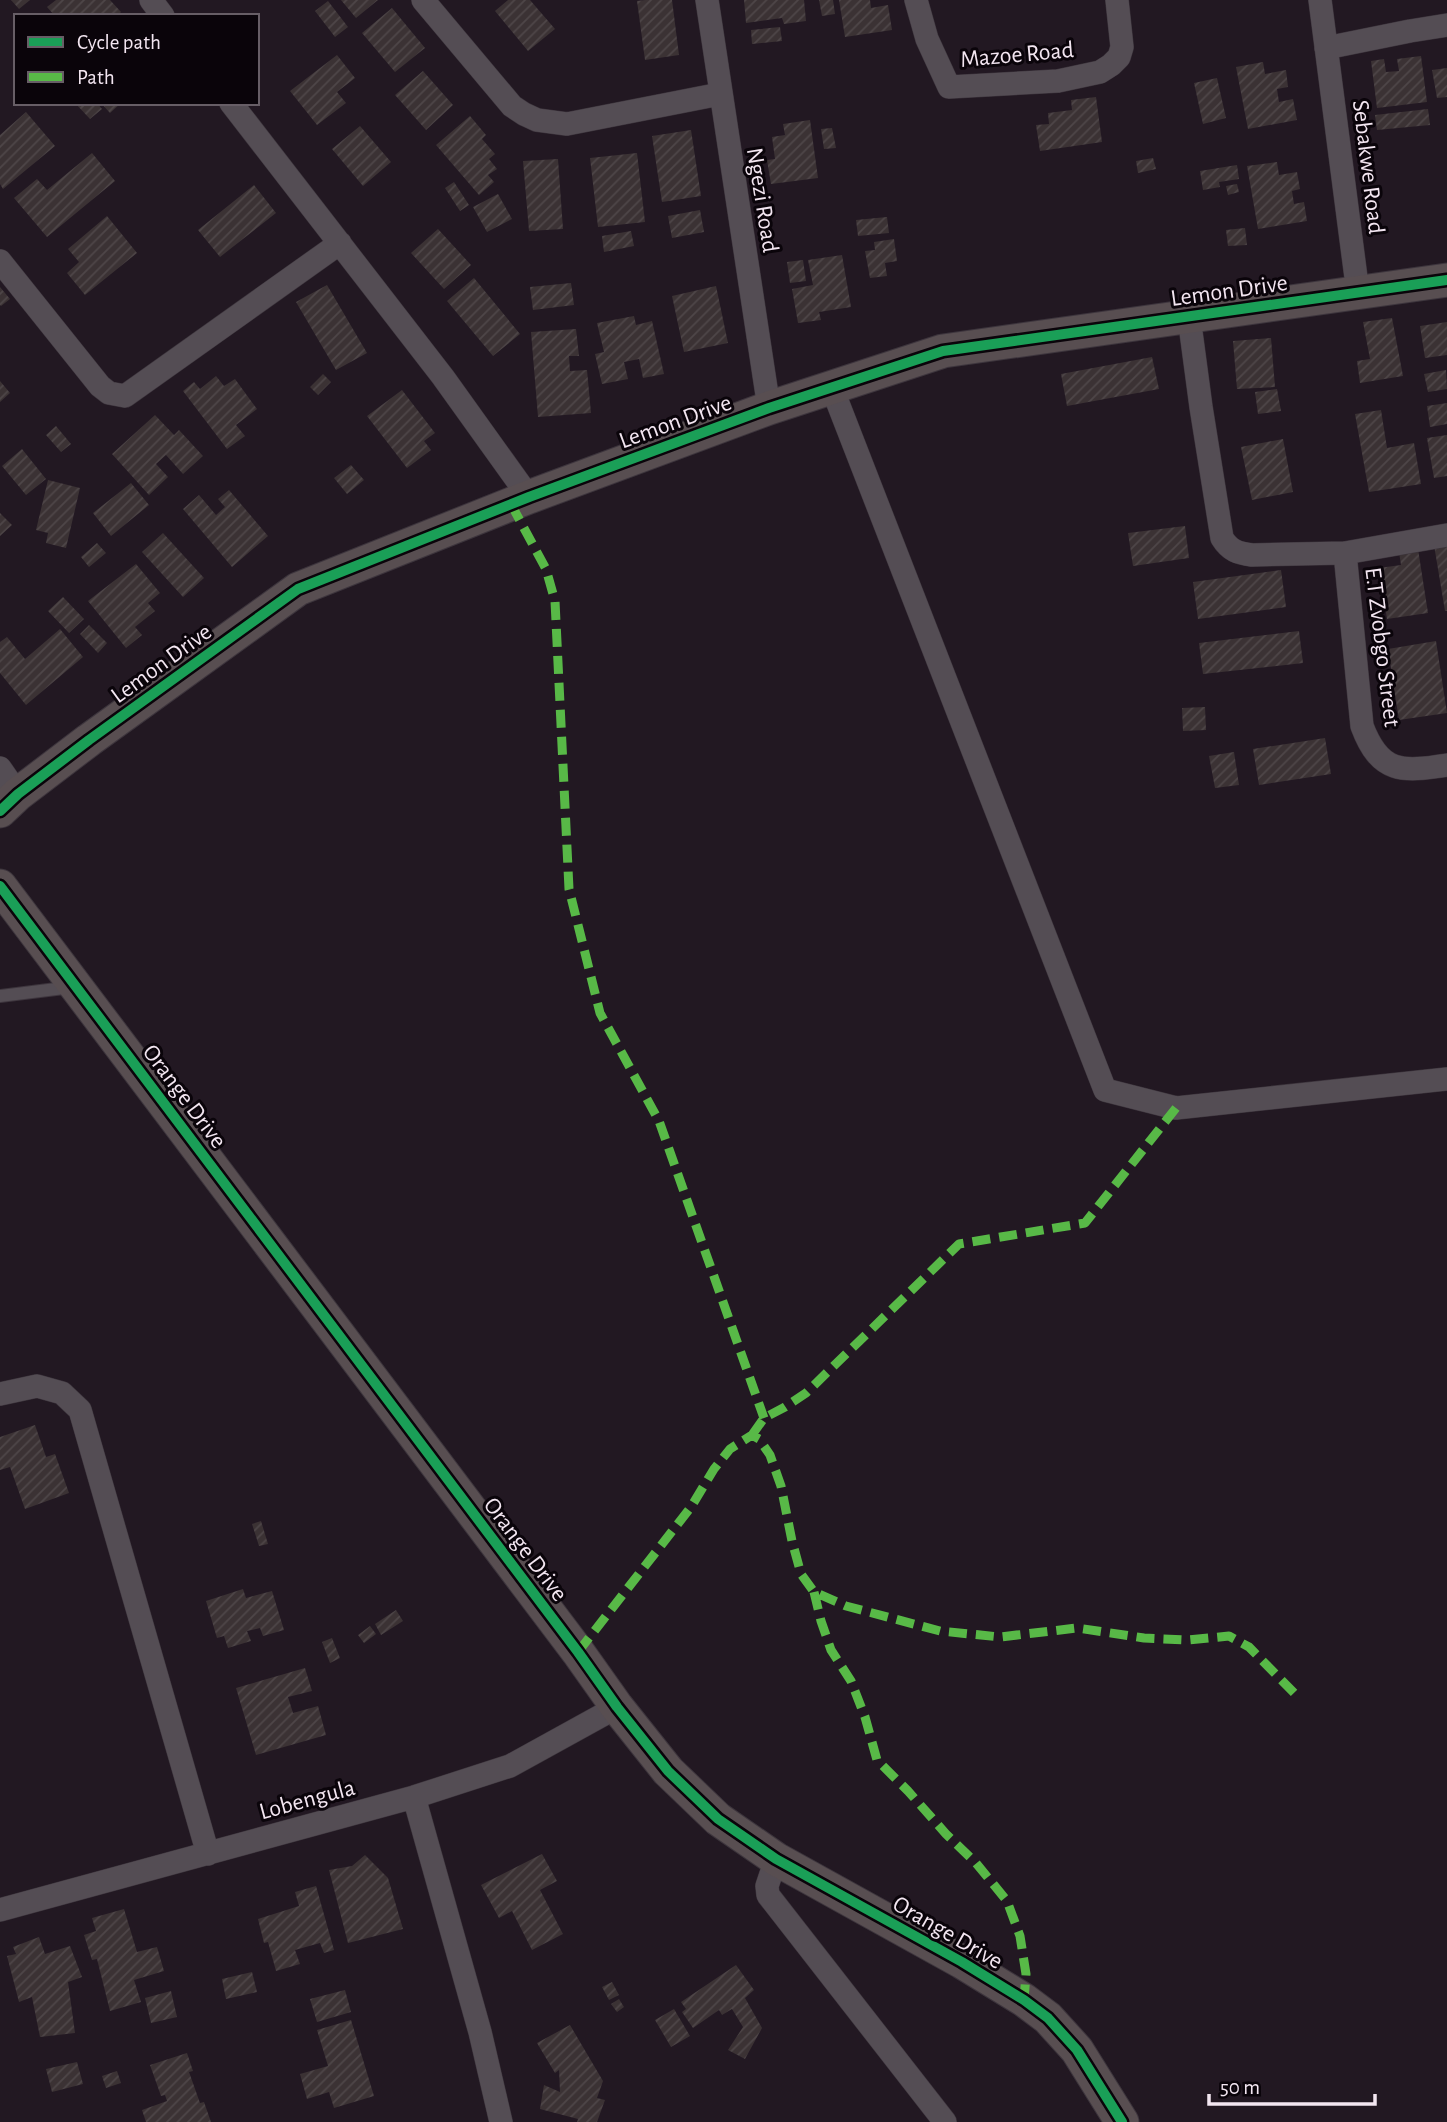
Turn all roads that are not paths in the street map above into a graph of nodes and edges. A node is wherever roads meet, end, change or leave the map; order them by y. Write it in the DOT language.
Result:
graph roads {
  1 [pos="423,0"];
  2 [pos="707,0"];
  3 [pos="916,0"];
  4 [pos="1117,0"];
  5 [pos="1320,0"];
  6 [pos="1447,25"];
  7 [pos="1326,48"];
  8 [pos="720,94"];
  9 [pos="233,105"];
  10 [pos="340,243"];
  11 [pos="0,261"];
  12 [pos="1447,280"];
  13 [pos="1358,293"];
  14 [pos="1189,317"];
  15 [pos="832,388"];
  16 [pos="769,408"];
  17 [pos="529,497"];
  18 [pos="1447,535"];
  19 [pos="1345,553"];
  20 [pos="1447,765"];
  21 [pos="6,791"];
  22 [pos="0,886"];
  23 [pos="76,987"];
  24 [pos="0,996"];
  25 [pos="1447,1079"];
  26 [pos="0,1394"];
  27 [pos="617,1707"];
  28 [pos="414,1797"];
  29 [pos="208,1854"];
  30 [pos="775,1859"];
  31 [pos="0,1910"];
  32 [pos="500,2122"];
  33 [pos="945,2122"];
  34 [pos="1122,2122"];
  1 -- 8 [label="street"];
  2 -- 8 [label="street, Ngezi Road"];
  3 -- 4 [label="street, Mazoe Road"];
  5 -- 7 [label="street, Sebakwe Road"];
  6 -- 7 [label="street"];
  7 -- 13 [label="street, Sebakwe Road"];
  8 -- 16 [label="street, Ngezi Road"];
  9 -- 10 [label="street"];
  10 -- 11 [label="street"];
  10 -- 17 [label="street"];
  12 -- 13 [label="street, Lemon Drive"];
  13 -- 14 [label="street, Lemon Drive"];
  14 -- 15 [label="street, Lemon Drive"];
  14 -- 19 [label="street"];
  15 -- 16 [label="street, Lemon Drive"];
  15 -- 25 [label="street"];
  16 -- 17 [label="street, Lemon Drive"];
  17 -- 21 [label="street, Lemon Drive"];
  18 -- 19 [label="street"];
  19 -- 20 [label="street, E.T Zvobgo Street"];
  22 -- 23 [label="street, Orange Drive"];
  23 -- 24 [label="lane"];
  23 -- 27 [label="street, Orange Drive"];
  26 -- 29 [label="street"];
  27 -- 28 [label="street, Lobengula"];
  27 -- 30 [label="street, Orange Drive"];
  28 -- 29 [label="street, Lobengula"];
  28 -- 32 [label="street"];
  29 -- 31 [label="street, Lobengula"];
  30 -- 33 [label="street"];
  30 -- 34 [label="street, Orange Drive"];
}
